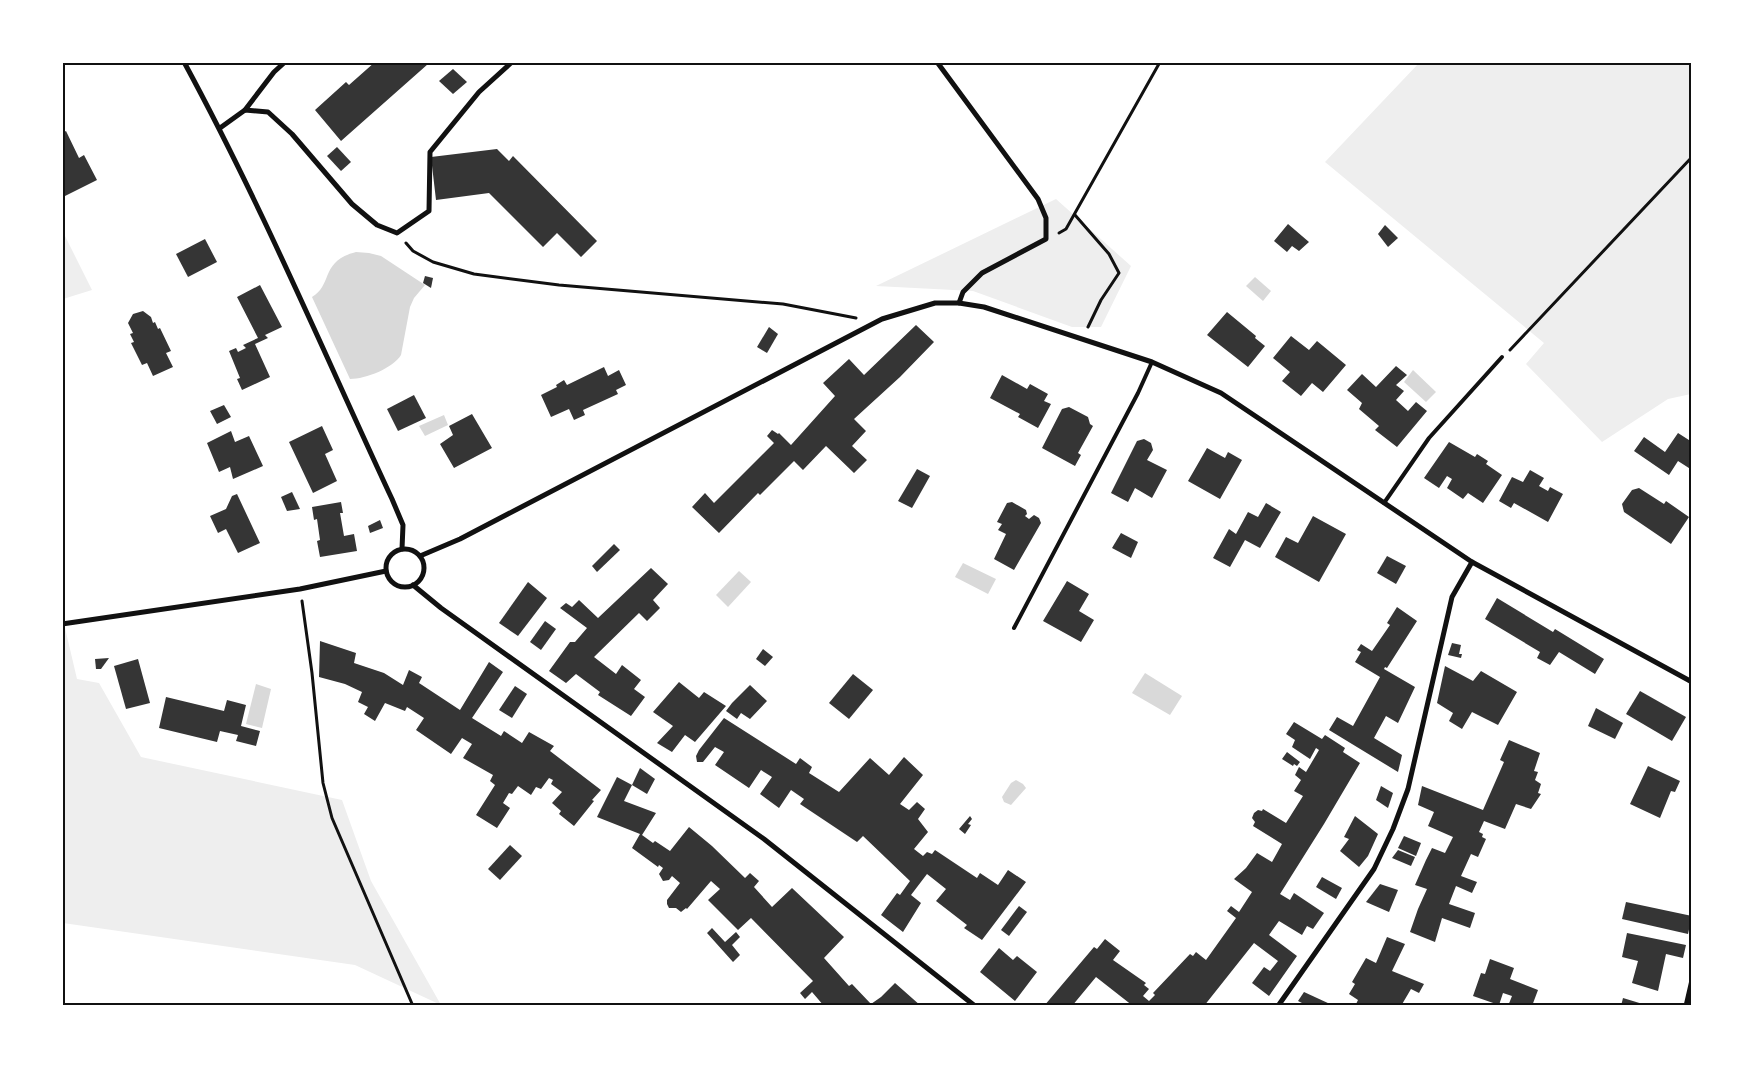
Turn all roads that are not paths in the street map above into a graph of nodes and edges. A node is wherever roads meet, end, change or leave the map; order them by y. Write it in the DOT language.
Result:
graph roads {
  1 [pos="184,62"];
  2 [pos="285,62"];
  3 [pos="512,62"];
  4 [pos="937,62"];
  5 [pos="245,110"];
  6 [pos="220,128"];
  7 [pos="959,303"];
  8 [pos="1502,357"];
  9 [pos="1152,362"];
  10 [pos="1384,503"];
  11 [pos="402,549"];
  12 [pos="420,556"];
  13 [pos="1472,562"];
  14 [pos="386,571"];
  15 [pos="413,585"];
  16 [pos="62,624"];
  17 [pos="1014,628"];
  18 [pos="1692,682"];
  19 [pos="1692,980"];
  20 [pos="976,1006"];
  21 [pos="1278,1006"];
  22 [pos="1686,1006"];
  1 -- 6 [label="street"];
  2 -- 5 [label="street"];
  3 -- 5 [label="street"];
  4 -- 7 [label="street"];
  5 -- 6 [label="street"];
  6 -- 11 [label="street"];
  7 -- 9 [label="street"];
  7 -- 12 [label="street"];
  8 -- 10 [label="lane"];
  9 -- 10 [label="street"];
  9 -- 17 [label="lane"];
  10 -- 13 [label="street"];
  11 -- 12 [label="street"];
  11 -- 14 [label="street"];
  12 -- 15 [label="street"];
  13 -- 18 [label="street"];
  13 -- 21 [label="street"];
  14 -- 15 [label="street"];
  14 -- 16 [label="street"];
  15 -- 20 [label="street"];
  19 -- 22 [label="street"];
}
